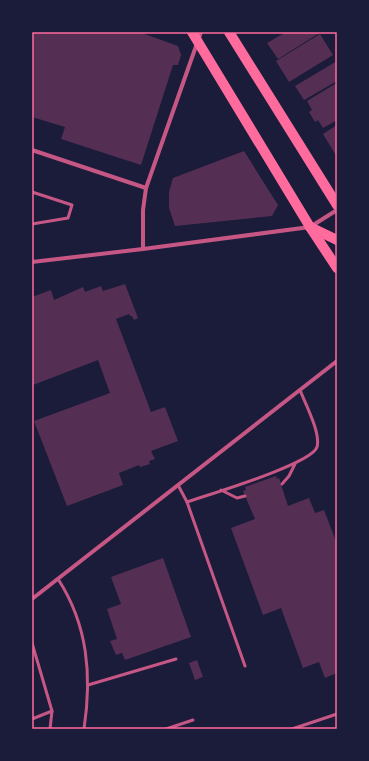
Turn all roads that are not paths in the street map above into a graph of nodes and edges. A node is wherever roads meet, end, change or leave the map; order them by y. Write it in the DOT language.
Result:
graph roads {
  1 [pos="229,32"];
  2 [pos="197,35"];
  3 [pos="32,150"];
  4 [pos="146,188"];
  5 [pos="32,192"];
  6 [pos="337,205"];
  7 [pos="337,210"];
  8 [pos="32,224"];
  9 [pos="310,227"];
  10 [pos="337,240"];
  11 [pos="143,250"];
  12 [pos="32,262"];
  13 [pos="337,268"];
  14 [pos="337,361"];
  15 [pos="300,390"];
  16 [pos="295,464"];
  17 [pos="282,484"];
  18 [pos="178,485"];
  19 [pos="221,490"];
  20 [pos="245,496"];
  21 [pos="186,502"];
  22 [pos="58,579"];
  23 [pos="32,599"];
  24 [pos="32,643"];
  25 [pos="176,658"];
  26 [pos="245,666"];
  27 [pos="88,685"];
  28 [pos="52,711"];
  29 [pos="337,714"];
  30 [pos="32,719"];
  31 [pos="193,720"];
  32 [pos="50,729"];
  33 [pos="84,729"];
  34 [pos="166,729"];
  35 [pos="292,729"];
  1 -- 6 [label="main road"];
  2 -- 4 [label="street"];
  2 -- 9 [label="main road"];
  3 -- 4 [label="street"];
  4 -- 11 [label="street"];
  5 -- 8 [label="lane"];
  7 -- 9 [label="street"];
  9 -- 10 [label="main road"];
  9 -- 11 [label="street"];
  9 -- 13 [label="main road"];
  11 -- 12 [label="street"];
  14 -- 15 [label="street"];
  15 -- 16 [label="lane"];
  15 -- 18 [label="street"];
  16 -- 17 [label="lane"];
  16 -- 19 [label="lane"];
  18 -- 21 [label="lane"];
  18 -- 22 [label="street"];
  19 -- 20 [label="lane"];
  19 -- 21 [label="lane"];
  21 -- 26 [label="lane"];
  22 -- 23 [label="street"];
  22 -- 27 [label="lane"];
  24 -- 28 [label="lane"];
  25 -- 27 [label="lane"];
  27 -- 33 [label="lane"];
  28 -- 30 [label="lane"];
  28 -- 32 [label="lane"];
  29 -- 35 [label="lane"];
  31 -- 34 [label="lane"];
}
